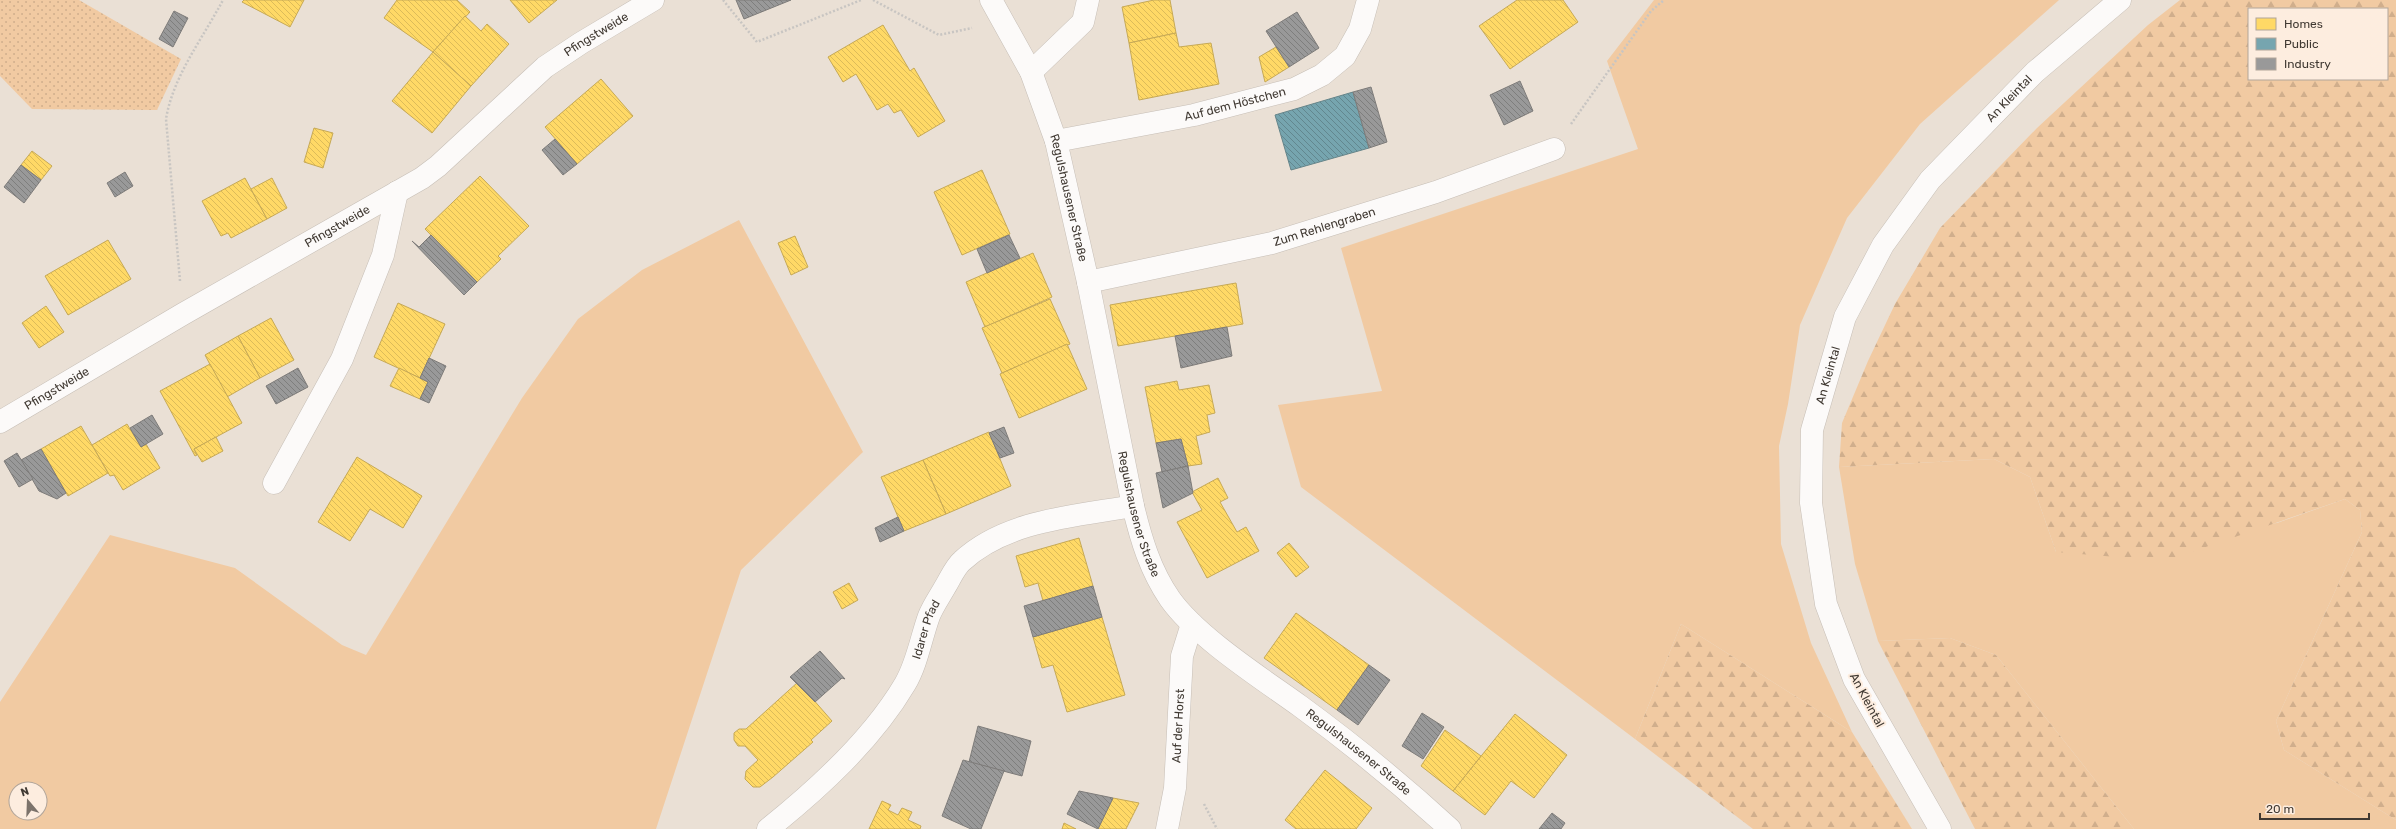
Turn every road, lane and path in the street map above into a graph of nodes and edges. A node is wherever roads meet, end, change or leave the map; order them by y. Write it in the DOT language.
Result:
graph roads {
  1 [pos="222,0"];
  2 [pos="653,0"];
  3 [pos="723,0"];
  4 [pos="861,0"];
  5 [pos="873,0"];
  6 [pos="991,0"];
  7 [pos="1088,0"];
  8 [pos="1368,0"];
  9 [pos="1664,0"];
  10 [pos="2120,0"];
  11 [pos="1004,21"];
  12 [pos="1031,72"];
  13 [pos="1056,141"];
  14 [pos="1554,149"];
  15 [pos="397,192"];
  16 [pos="1088,282"];
  17 [pos="183,314"];
  18 [pos="0,422"];
  19 [pos="274,483"];
  20 [pos="1133,506"];
  21 [pos="1192,624"];
  22 [pos="768,829"];
  23 [pos="1167,829"];
  24 [pos="1450,829"];
  25 [pos="1940,829"];
  1 -- 17 [label="path"];
  2 -- 15 [label="street, Pfingstweide"];
  3 -- 4 [label="path"];
  5 -- 11 [label="path"];
  6 -- 11 [label="street, Regulshausener Straße"];
  7 -- 12 [label="street"];
  8 -- 13 [label="street, Auf dem Höstchen"];
  9 -- 14 [label="path"];
  10 -- 25 [label="street, An Kleintal"];
  11 -- 12 [label="street, Regulshausener Straße"];
  12 -- 13 [label="street, Regulshausener Straße"];
  13 -- 16 [label="street, Regulshausener Straße"];
  14 -- 16 [label="street, Zum Rehlengraben"];
  15 -- 17 [label="street, Pfingstweide"];
  15 -- 19 [label="street"];
  16 -- 20 [label="street, Regulshausener Straße"];
  17 -- 18 [label="street, Pfingstweide"];
  20 -- 21 [label="street, Regulshausener Straße"];
  20 -- 22 [label="street, Idarer Pfad"];
  21 -- 23 [label="street, Auf der Horst"];
  21 -- 24 [label="street, Regulshausener Straße"];
}
